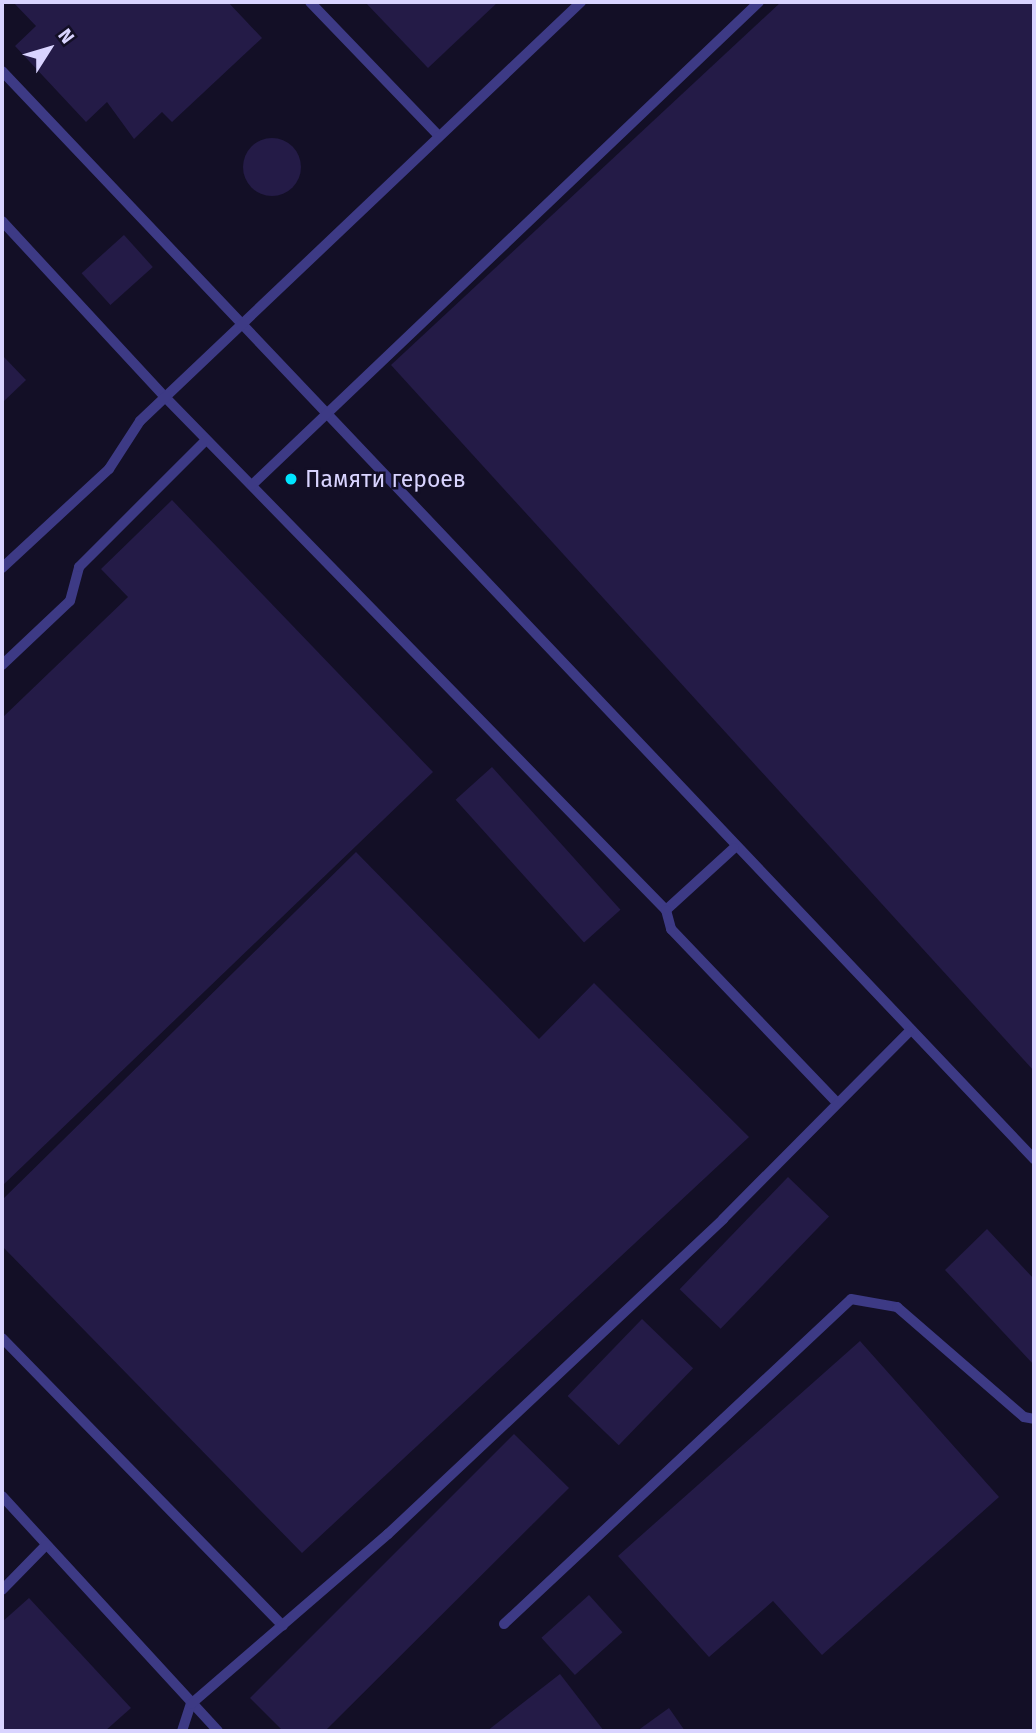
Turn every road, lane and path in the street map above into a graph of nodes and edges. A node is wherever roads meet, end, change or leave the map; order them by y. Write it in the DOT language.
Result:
graph roads {
  1 [pos="310,2"];
  2 [pos="580,2"];
  3 [pos="759,2"];
  4 [pos="2,71"];
  5 [pos="437,134"];
  6 [pos="2,220"];
  7 [pos="244,326"];
  8 [pos="165,397"];
  9 [pos="325,414"];
  10 [pos="206,440"];
  11 [pos="252,485"];
  12 [pos="2,568"];
  13 [pos="2,665"];
  14 [pos="734,848"];
  15 [pos="666,910"];
  16 [pos="909,1032"];
  17 [pos="837,1103"];
  18 [pos="1034,1159"];
  19 [pos="2,1338"];
  20 [pos="1034,1419"];
  21 [pos="2,1496"];
  22 [pos="46,1545"];
  23 [pos="2,1591"];
  24 [pos="504,1624"];
  25 [pos="283,1626"];
  26 [pos="191,1704"];
  27 [pos="181,1731"];
  28 [pos="218,1731"];
  1 -- 5 [label="lane"];
  2 -- 5 [label="lane"];
  3 -- 9 [label="lane"];
  4 -- 7 [label="lane"];
  5 -- 7 [label="lane"];
  6 -- 8 [label="lane"];
  7 -- 8 [label="lane"];
  7 -- 9 [label="lane"];
  8 -- 10 [label="lane"];
  8 -- 12 [label="lane"];
  9 -- 11 [label="lane"];
  9 -- 14 [label="lane"];
  10 -- 11 [label="lane"];
  10 -- 13 [label="lane"];
  11 -- 15 [label="lane"];
  14 -- 15 [label="lane"];
  14 -- 16 [label="lane"];
  15 -- 17 [label="lane"];
  16 -- 17 [label="lane"];
  16 -- 18 [label="lane"];
  17 -- 25 [label="lane"];
  19 -- 25 [label="lane"];
  20 -- 24 [label="lane"];
  21 -- 22 [label="lane"];
  22 -- 23 [label="lane"];
  22 -- 26 [label="lane"];
  25 -- 26 [label="lane"];
  26 -- 27 [label="lane"];
  26 -- 28 [label="lane"];
}
